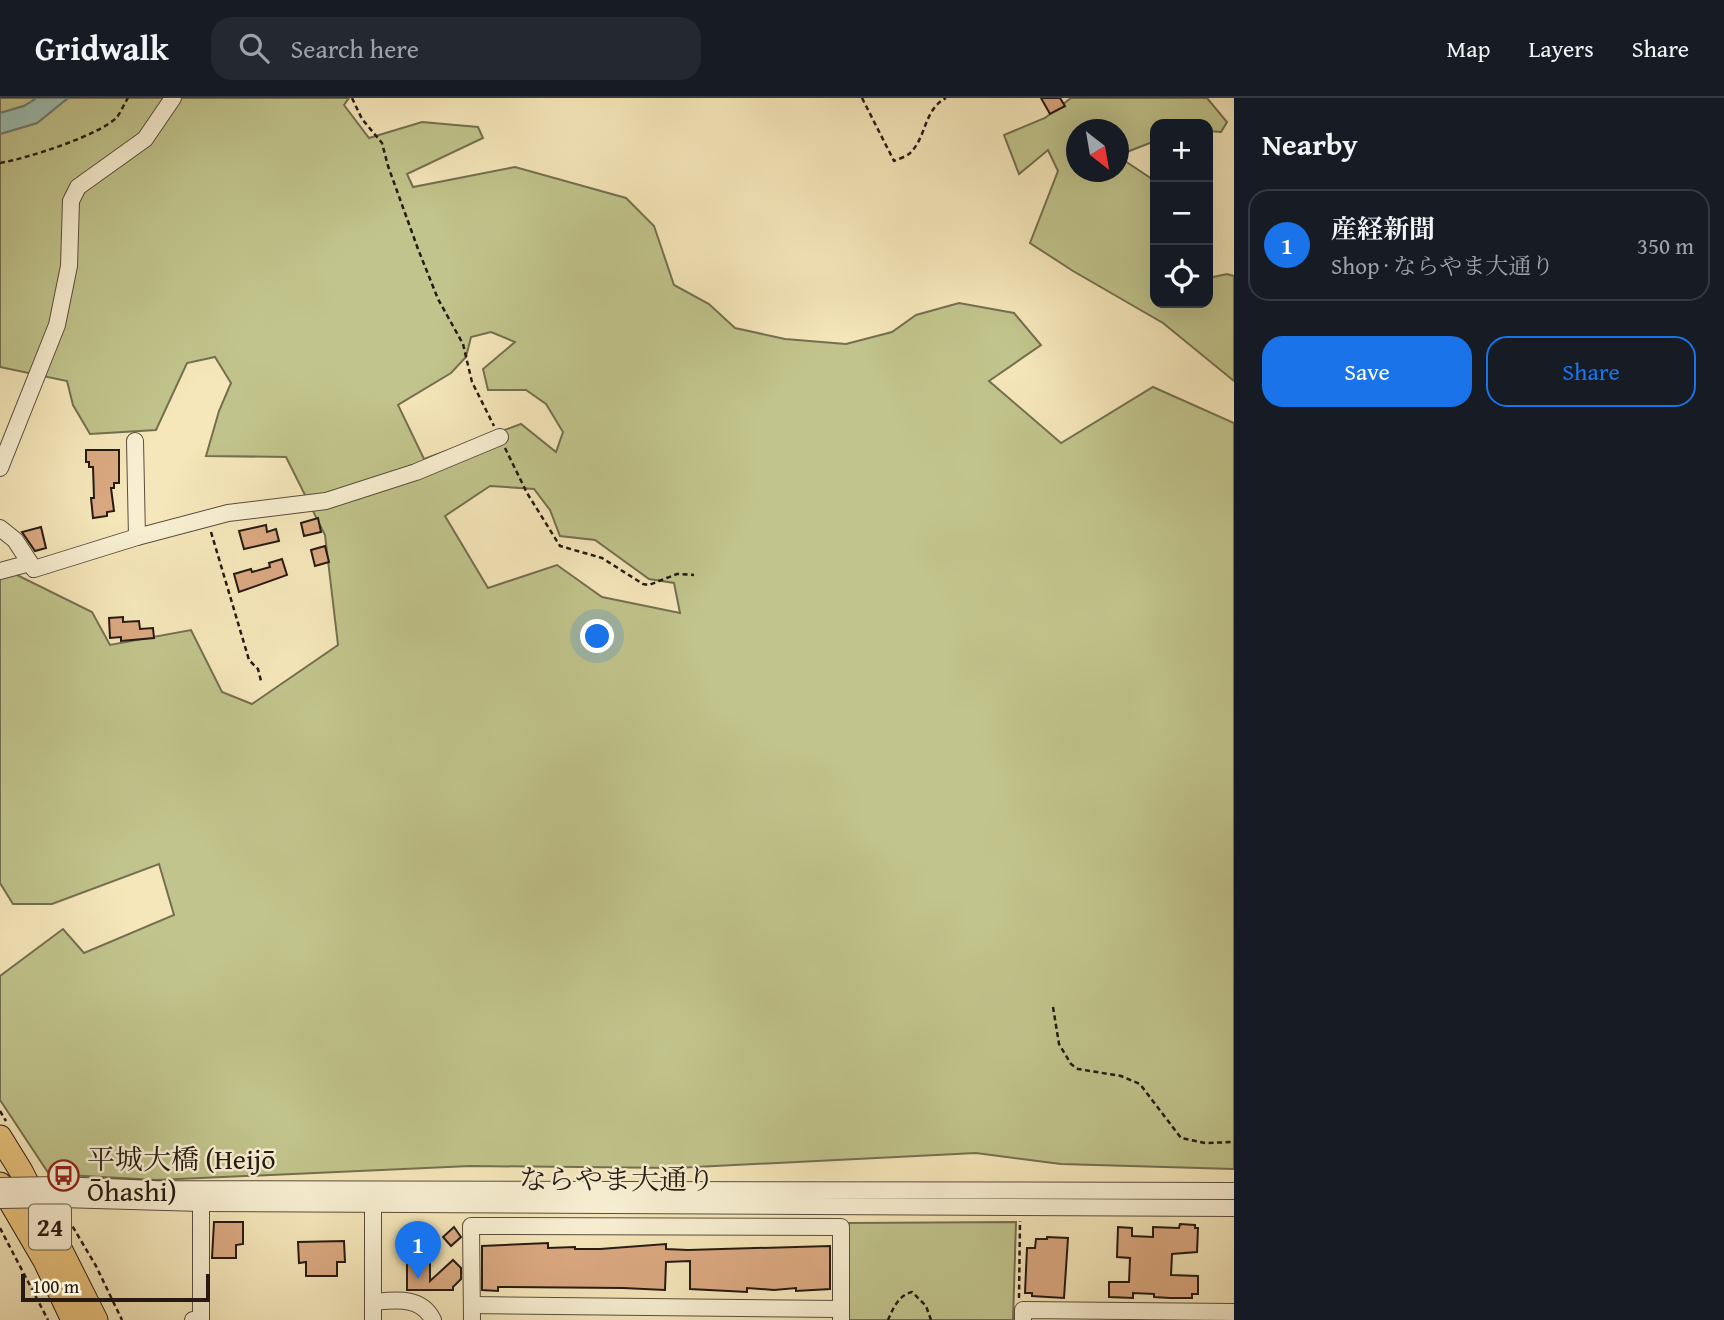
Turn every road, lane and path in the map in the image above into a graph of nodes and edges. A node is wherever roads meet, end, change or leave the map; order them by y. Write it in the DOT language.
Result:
graph roads {
  1 [pos="128,98"];
  2 [pos="173,98"];
  3 [pos="352,98"];
  4 [pos="862,98"];
  5 [pos="946,98"];
  6 [pos="0,163"];
  7 [pos="500,437"];
  8 [pos="135,441"];
  9 [pos="0,468"];
  10 [pos="207,518"];
  11 [pos="0,528"];
  12 [pos="137,537"];
  13 [pos="30,563"];
  14 [pos="0,571"];
  15 [pos="694,575"];
  16 [pos="261,681"];
  17 [pos="1053,1007"];
  18 [pos="0,1137"];
  19 [pos="1234,1142"];
  20 [pos="22,1171"];
  21 [pos="0,1187"];
  22 [pos="1234,1191"];
  23 [pos="59,1192"];
  24 [pos="373,1196"];
  25 [pos="0,1200"];
  26 [pos="201,1203"];
  27 [pos="1021,1207"];
  28 [pos="1234,1208"];
  29 [pos="0,1228"];
  30 [pos="373,1302"];
  31 [pos="472,1312"];
  32 [pos="1234,1312"];
  33 [pos="841,1315"];
  34 [pos="1023,1315"];
  35 [pos="48,1320"];
  36 [pos="57,1320"];
  37 [pos="73,1320"];
  38 [pos="96,1320"];
  39 [pos="110,1320"];
  40 [pos="193,1320"];
  41 [pos="373,1320"];
  42 [pos="433,1320"];
  43 [pos="888,1320"];
  44 [pos="931,1320"];
  1 -- 6 [label="path"];
  2 -- 9 [label="street"];
  3 -- 7 [label="path"];
  4 -- 5 [label="path"];
  7 -- 10 [label="street"];
  7 -- 15 [label="path"];
  8 -- 12 [label="street"];
  10 -- 12 [label="street"];
  10 -- 16 [label="path"];
  11 -- 13 [label="street"];
  12 -- 13 [label="street"];
  13 -- 14 [label="street"];
  17 -- 19 [label="path"];
  18 -- 20 [label="highway, 24"];
  20 -- 38 [label="highway, 24"];
  20 -- 39 [label="highway, 24"];
  21 -- 23 [label="street, ならやま大通り, bridge"];
  21 -- 36 [label="highway, 24"];
  21 -- 37 [label="highway, 24"];
  22 -- 24 [label="street, ならやま大通り"];
  23 -- 24 [label="street, ならやま大通り"];
  23 -- 25 [label="street, ならやま大通り, bridge"];
  23 -- 26 [label="street, ならやま大通り"];
  24 -- 26 [label="street, ならやま大通り"];
  24 -- 27 [label="street, ならやま大通り"];
  24 -- 30 [label="street"];
  26 -- 40 [label="street"];
  27 -- 28 [label="street, ならやま大通り"];
  27 -- 34 [label="path"];
  29 -- 35 [label="path"];
  30 -- 41 [label="street"];
  30 -- 42 [label="street"];
  31 -- 33 [label="street"];
  31 -- 33 [label="street"];
  32 -- 34 [label="street"];
  43 -- 44 [label="path"];
}
